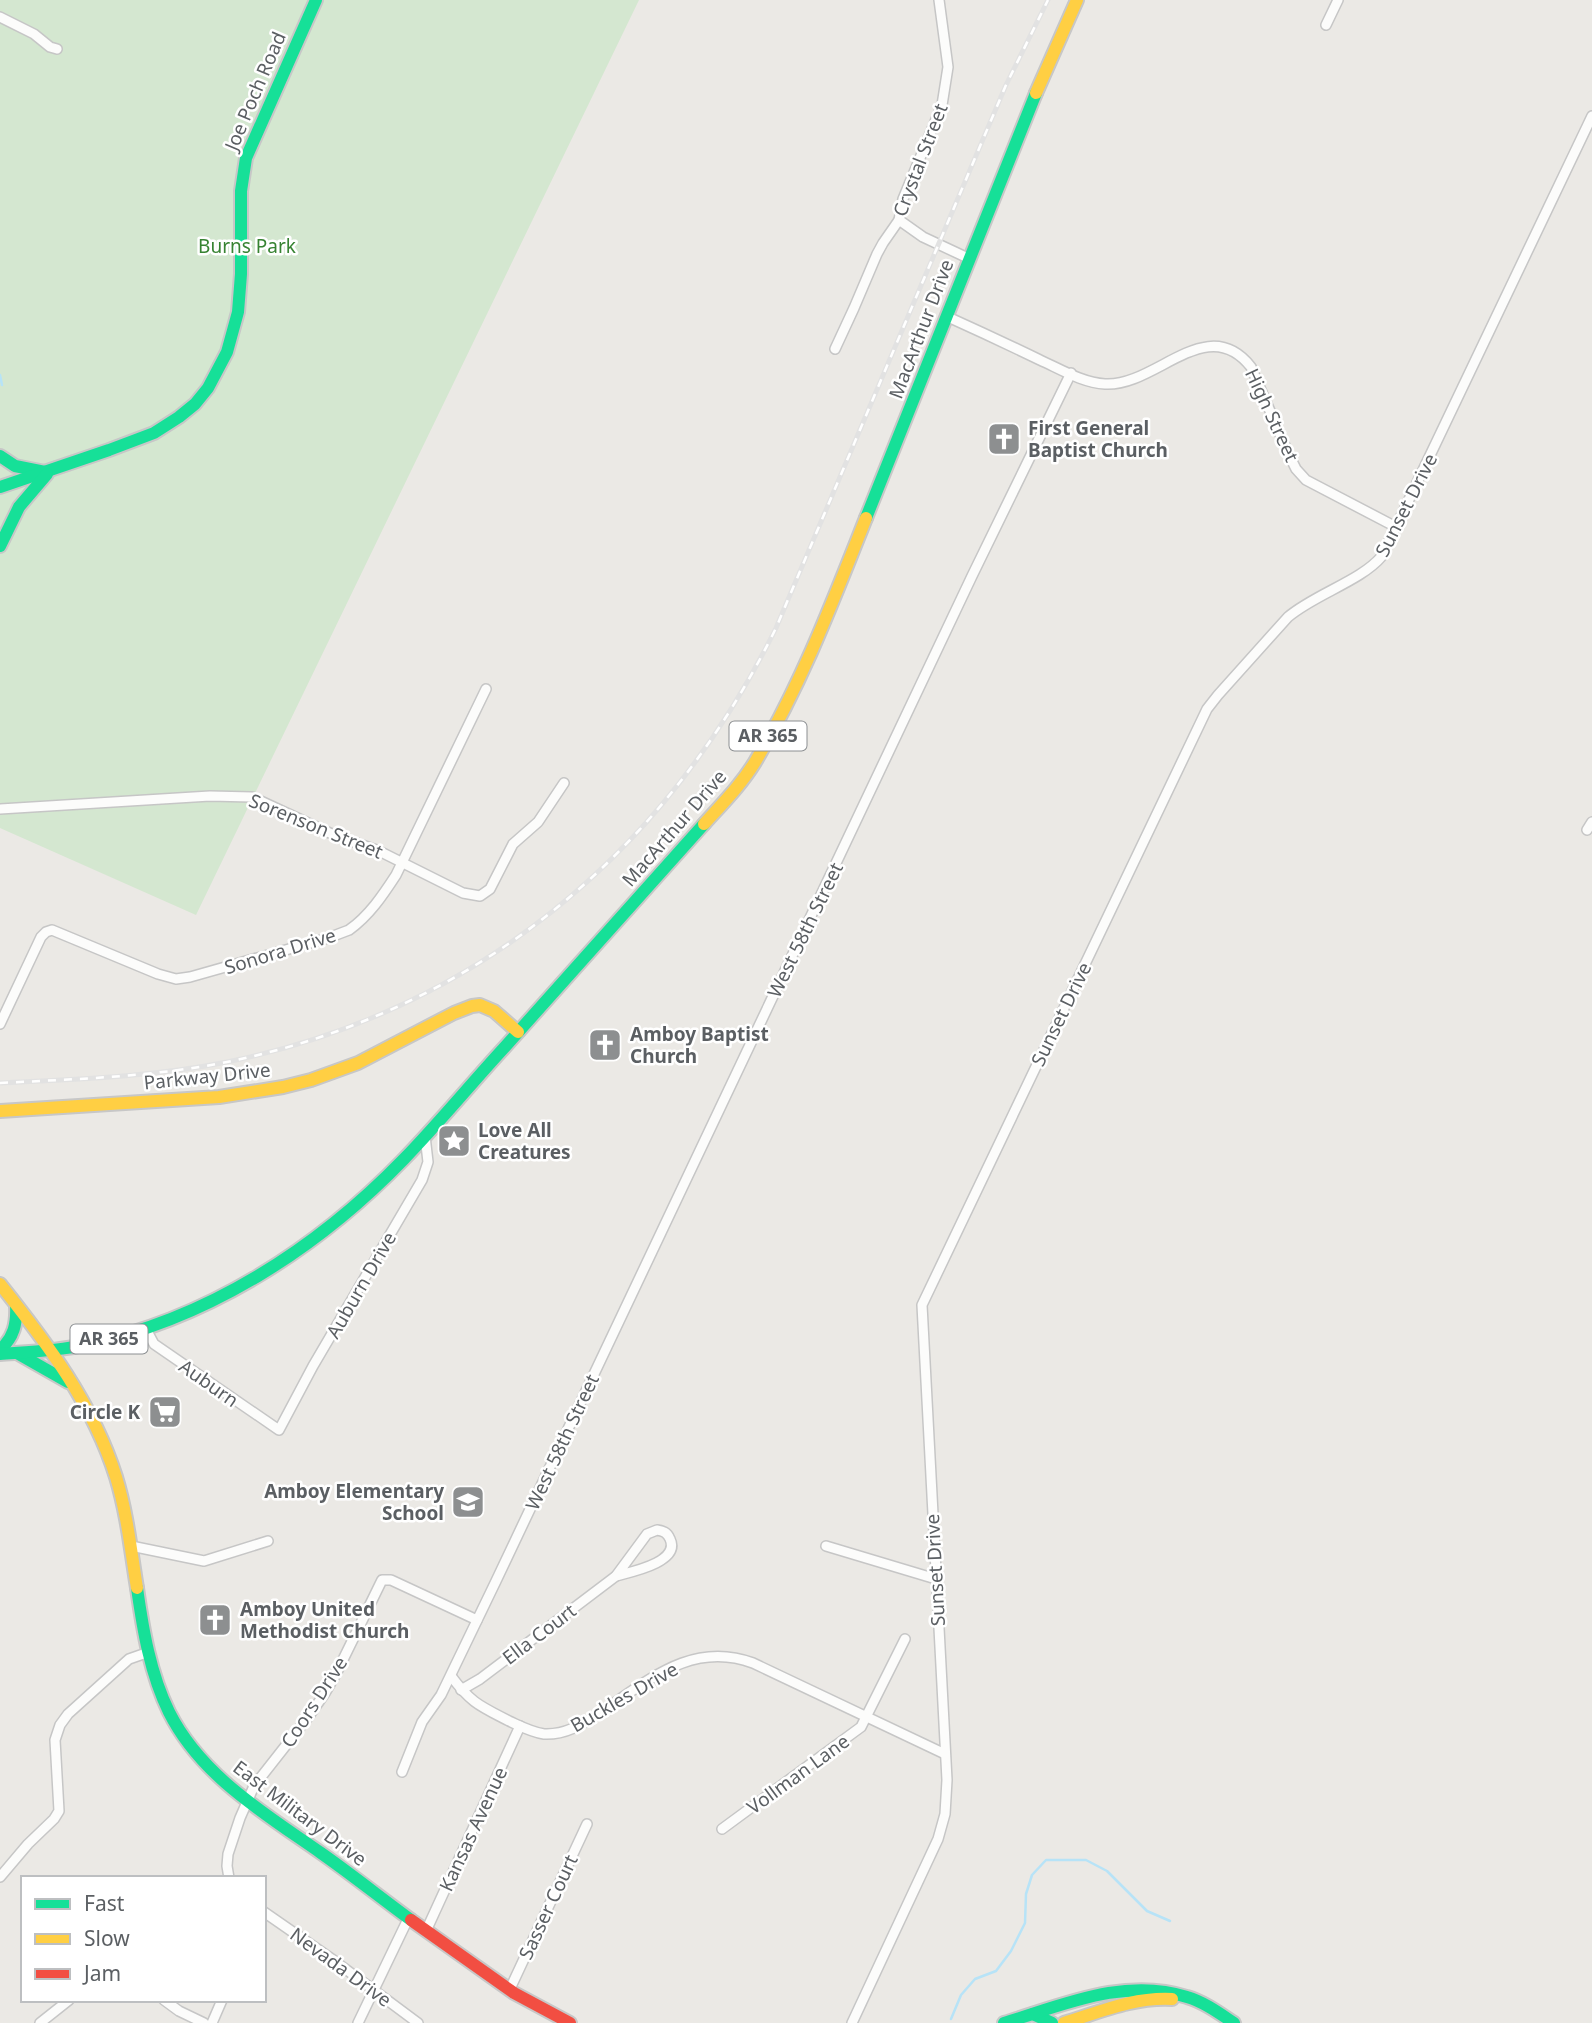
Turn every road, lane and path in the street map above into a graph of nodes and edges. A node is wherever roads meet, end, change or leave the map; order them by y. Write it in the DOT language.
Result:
graph roads {
  1 [pos="316,0"];
  2 [pos="939,0"];
  3 [pos="1077,0"];
  4 [pos="1338,0"];
  5 [pos="0,17"];
  6 [pos="1326,25"];
  7 [pos="57,48"];
  8 [pos="1592,116"];
  9 [pos="899,220"];
  10 [pos="970,258"];
  11 [pos="948,317"];
  12 [pos="835,349"];
  13 [pos="1070,373"];
  14 [pos="0,456"];
  15 [pos="49,473"];
  16 [pos="0,486"];
  17 [pos="1396,527"];
  18 [pos="0,546"];
  19 [pos="486,689"];
  20 [pos="564,783"];
  21 [pos="0,809"];
  22 [pos="402,863"];
  23 [pos="0,1024"];
  24 [pos="518,1032"];
  25 [pos="0,1111"];
  26 [pos="425,1136"];
  27 [pos="0,1284"];
  28 [pos="16,1304"];
  29 [pos="146,1329"];
  30 [pos="50,1350"];
  31 [pos="0,1352"];
  32 [pos="17,1353"];
  33 [pos="72,1385"];
  34 [pos="279,1430"];
  35 [pos="268,1541"];
  36 [pos="131,1546"];
  37 [pos="826,1546"];
  38 [pos="616,1576"];
  39 [pos="936,1579"];
  40 [pos="478,1620"];
  41 [pos="905,1639"];
  42 [pos="149,1652"];
  43 [pos="451,1676"];
  44 [pos="461,1690"];
  45 [pos="867,1718"];
  46 [pos="520,1726"];
  47 [pos="945,1754"];
  48 [pos="402,1772"];
  49 [pos="247,1801"];
  50 [pos="587,1824"];
  51 [pos="722,1829"];
  52 [pos="229,1876"];
  53 [pos="0,1877"];
  54 [pos="266,1913"];
  55 [pos="408,1919"];
  56 [pos="426,1931"];
  57 [pos="374,1990"];
  58 [pos="509,1991"];
  59 [pos="66,2002"];
  60 [pos="167,2002"];
  61 [pos="221,2002"];
  62 [pos="1033,2014"];
  63 [pos="40,2023"];
  64 [pos="204,2023"];
  65 [pos="212,2023"];
  66 [pos="358,2023"];
  67 [pos="418,2023"];
  68 [pos="570,2023"];
  69 [pos="852,2023"];
  70 [pos="1004,2023"];
  71 [pos="1052,2023"];
  72 [pos="1064,2023"];
  73 [pos="1226,2023"];
  74 [pos="1234,2023"];
  1 -- 15 [label="street, Joe Poch Road"];
  2 -- 9 [label="street, Crystal Street"];
  3 -- 10 [label="street, MacArthur Drive / AR 365"];
  4 -- 6 [label="street"];
  5 -- 7 [label="street"];
  8 -- 17 [label="street, Sunset Drive"];
  9 -- 10 [label="street"];
  9 -- 12 [label="street, Crystal Street"];
  10 -- 11 [label="street, MacArthur Drive / AR 365"];
  11 -- 13 [label="street, High Street"];
  11 -- 24 [label="street, MacArthur Drive / AR 365"];
  13 -- 17 [label="street, High Street"];
  13 -- 40 [label="street, West 58th Street"];
  14 -- 15 [label="street"];
  15 -- 16 [label="street, Joe Poch Road"];
  15 -- 18 [label="street, Joe Poch Road"];
  17 -- 39 [label="street, Sunset Drive"];
  19 -- 22 [label="street, Sonora Drive"];
  20 -- 22 [label="street, Sorenson Street"];
  21 -- 22 [label="street, Sorenson Street"];
  22 -- 23 [label="street, Sonora Drive"];
  24 -- 25 [label="street, Parkway Drive"];
  24 -- 26 [label="street, MacArthur Drive / AR 365"];
  26 -- 29 [label="street, MacArthur Drive / AR 365"];
  26 -- 34 [label="street, Auburn Drive"];
  27 -- 28 [label="street, East Military Drive"];
  28 -- 30 [label="street, East Military Drive"];
  28 -- 31 [label="street"];
  29 -- 30 [label="street, MacArthur Drive / AR 365"];
  29 -- 34 [label="street, Auburn"];
  30 -- 32 [label="street, MacArthur Drive / AR 365"];
  30 -- 33 [label="street, East Military Drive"];
  31 -- 32 [label="street, MacArthur Drive / AR 365"];
  32 -- 33 [label="street"];
  33 -- 36 [label="street, East Military Drive"];
  35 -- 36 [label="street"];
  36 -- 42 [label="street, East Military Drive"];
  37 -- 39 [label="street"];
  38 -- 38 [label="street, Ella Court"];
  38 -- 44 [label="street, Ella Court"];
  39 -- 47 [label="street, Sunset Drive"];
  40 -- 43 [label="street, West 58th Street"];
  40 -- 49 [label="street, Coors Drive"];
  41 -- 45 [label="street, Vollman Lane"];
  42 -- 49 [label="street, East Military Drive"];
  42 -- 53 [label="street"];
  43 -- 44 [label="street"];
  43 -- 48 [label="street, West 58th Street"];
  44 -- 46 [label="street, Buckles Drive"];
  45 -- 46 [label="street, Buckles Drive"];
  45 -- 47 [label="street, Buckles Drive"];
  45 -- 51 [label="street, Vollman Lane"];
  46 -- 56 [label="street, Kansas Avenue"];
  47 -- 69 [label="street, Sunset Drive"];
  49 -- 52 [label="street"];
  49 -- 55 [label="street, East Military Drive"];
  50 -- 58 [label="street, Sasser Court"];
  54 -- 57 [label="street, Nevada Drive"];
  55 -- 56 [label="street, East Military Drive"];
  55 -- 57 [label="street"];
  56 -- 58 [label="street, East Military Drive"];
  57 -- 66 [label="street"];
  57 -- 67 [label="street, Nevada Drive"];
  58 -- 68 [label="street, East Military Drive"];
  59 -- 63 [label="street"];
  60 -- 64 [label="street"];
  61 -- 65 [label="street"];
  62 -- 70 [label="street"];
  62 -- 71 [label="street"];
  62 -- 74 [label="street"];
  72 -- 73 [label="street"];
}
